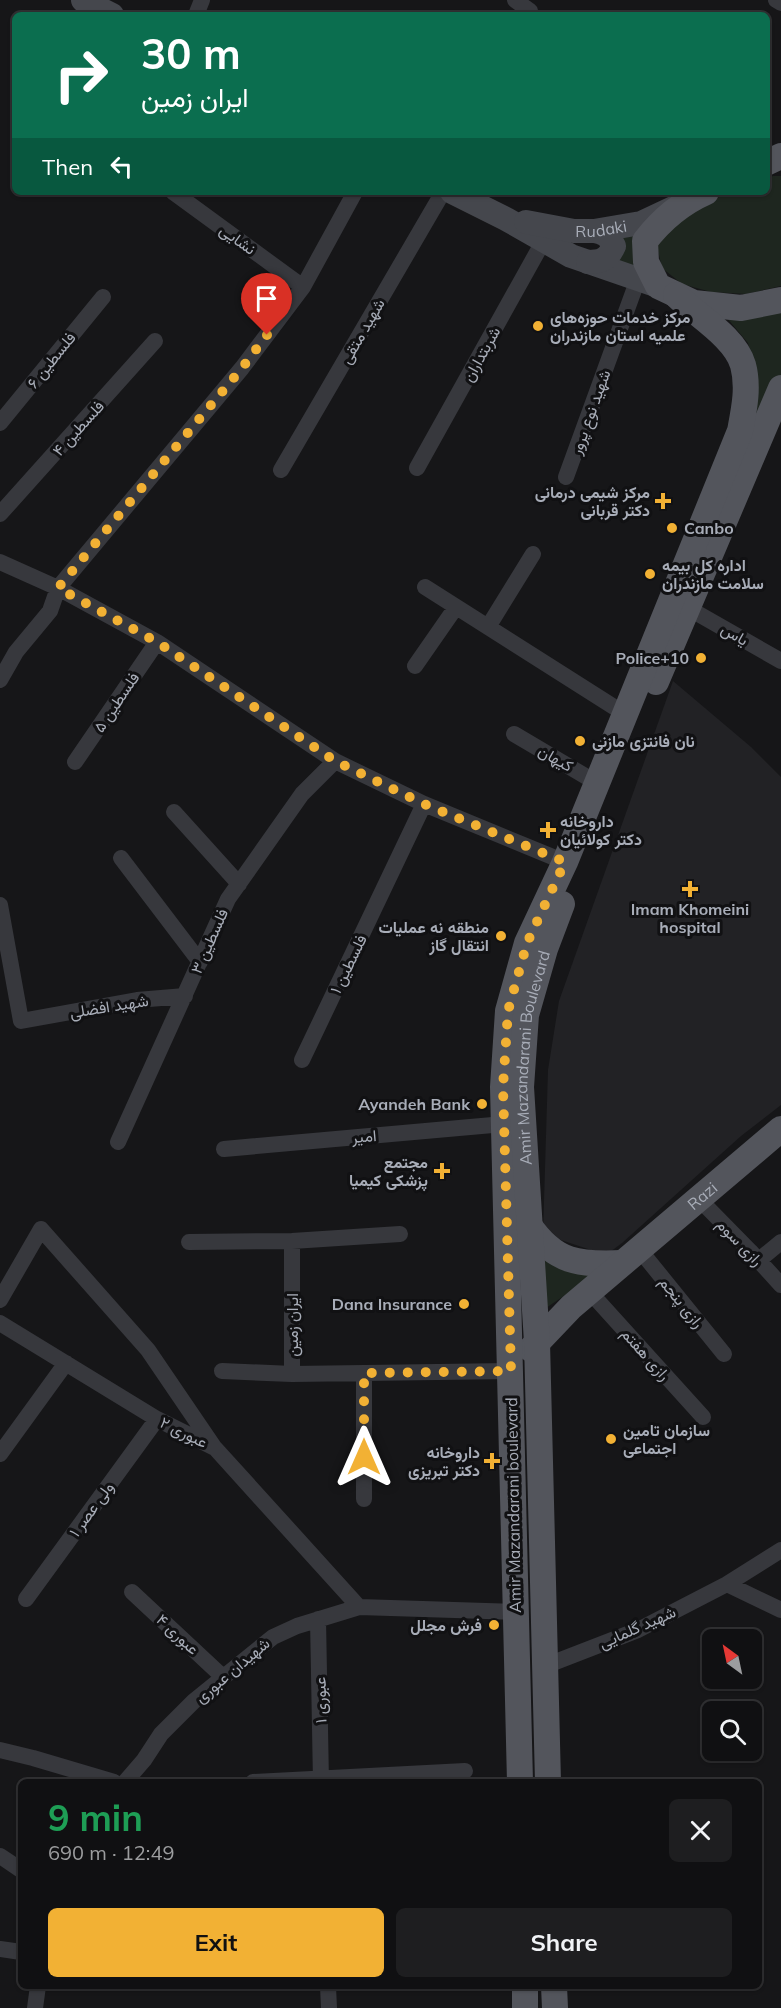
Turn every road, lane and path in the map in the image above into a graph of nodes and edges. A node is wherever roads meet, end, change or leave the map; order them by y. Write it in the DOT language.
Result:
graph roads {
  1 [pos="83,0"];
  2 [pos="515,0"];
  3 [pos="776,0"];
  4 [pos="781,3"];
  5 [pos="532,9"];
  6 [pos="106,12"];
  7 [pos="177,195"];
  8 [pos="353,195"];
  9 [pos="440,195"];
  10 [pos="458,195"];
  11 [pos="699,195"];
  12 [pos="506,219"];
  13 [pos="594,231"];
  14 [pos="544,240"];
  15 [pos="588,262"];
  16 [pos="303,287"];
  17 [pos="657,287"];
  18 [pos="103,297"];
  19 [pos="781,300"];
  20 [pos="155,341"];
  21 [pos="781,388"];
  22 [pos="0,423"];
  23 [pos="417,468"];
  24 [pos="281,470"];
  25 [pos="566,477"];
  26 [pos="0,514"];
  27 [pos="533,554"];
  28 [pos="0,562"];
  29 [pos="425,587"];
  30 [pos="58,588"];
  31 [pos="456,607"];
  32 [pos="688,608"];
  33 [pos="488,627"];
  34 [pos="157,642"];
  35 [pos="781,661"];
  36 [pos="415,666"];
  37 [pos="0,680"];
  38 [pos="625,714"];
  39 [pos="514,734"];
  40 [pos="335,761"];
  41 [pos="75,762"];
  42 [pos="597,783"];
  43 [pos="424,804"];
  44 [pos="174,812"];
  45 [pos="122,858"];
  46 [pos="565,862"];
  47 [pos="239,884"];
  48 [pos="0,905"];
  49 [pos="5,961"];
  50 [pos="200,962"];
  51 [pos="185,996"];
  52 [pos="302,1060"];
  53 [pos="504,1124"];
  54 [pos="781,1129"];
  55 [pos="118,1142"];
  56 [pos="224,1149"];
  57 [pos="699,1199"];
  58 [pos="529,1225"];
  59 [pos="400,1234"];
  60 [pos="292,1241"];
  61 [pos="189,1242"];
  62 [pos="781,1242"];
  63 [pos="631,1256"];
  64 [pos="759,1260"];
  65 [pos="781,1285"];
  66 [pos="589,1291"];
  67 [pos="0,1300"];
  68 [pos="0,1323"];
  69 [pos="537,1342"];
  70 [pos="724,1354"];
  71 [pos="66,1364"];
  72 [pos="222,1371"];
  73 [pos="511,1371"];
  74 [pos="364,1373"];
  75 [pos="292,1374"];
  76 [pos="703,1417"];
  77 [pos="157,1419"];
  78 [pos="215,1448"];
  79 [pos="0,1454"];
  80 [pos="364,1499"];
  81 [pos="781,1550"];
  82 [pos="727,1584"];
  83 [pos="132,1592"];
  84 [pos="26,1599"];
  85 [pos="359,1607"];
  86 [pos="781,1610"];
  87 [pos="515,1612"];
  88 [pos="318,1619"];
  89 [pos="545,1666"];
  90 [pos="223,1677"];
  91 [pos="0,1750"];
  92 [pos="465,1770"];
  93 [pos="104,1779"];
  94 [pos="127,1779"];
  95 [pos="321,1779"];
  96 [pos="335,1779"];
  97 [pos="520,1779"];
  98 [pos="548,1779"];
  99 [pos="0,1856"];
  100 [pos="18,1868"];
  101 [pos="0,1949"];
  102 [pos="18,1952"];
  103 [pos="38,1989"];
  104 [pos="328,1989"];
  105 [pos="525,1989"];
  106 [pos="554,1989"];
  107 [pos="35,2008"];
  108 [pos="329,2008"];
  109 [pos="525,2008"];
  110 [pos="555,2008"];
  1 -- 6 [label="main road"];
  2 -- 5 [label="street"];
  3 -- 4 [label="street"];
  7 -- 16 [label="street, نشایی"];
  8 -- 16 [label="street"];
  9 -- 24 [label="street, شهید متقی"];
  10 -- 12 [label="main road, Rudaki"];
  11 -- 13 [label="main road, Rudaki"];
  11 -- 17 [label="main road"];
  12 -- 13 [label="main road, Rudaki"];
  12 -- 14 [label="main road, Rudaki"];
  13 -- 15 [label="main road"];
  14 -- 15 [label="main road, Rudaki"];
  14 -- 23 [label="street, شربتداران"];
  15 -- 17 [label="main road, Rudaki"];
  16 -- 30 [label="street"];
  17 -- 19 [label="main road"];
  17 -- 25 [label="street, شهید نوع پرور"];
  17 -- 38 [label="main road, Amir Mazandarani boulevard"];
  18 -- 22 [label="street, فلسطین ۶"];
  20 -- 26 [label="street, فلسطین ۴"];
  21 -- 32 [label="main road, Amir Mazandarani Boulevard"];
  27 -- 33 [label="street"];
  28 -- 30 [label="street"];
  29 -- 31 [label="street"];
  30 -- 34 [label="street"];
  30 -- 37 [label="street"];
  31 -- 33 [label="street"];
  31 -- 36 [label="street"];
  32 -- 35 [label="street, یاس"];
  32 -- 58 [label="main road, Amir Mazandarani Boulevard"];
  33 -- 38 [label="street"];
  34 -- 40 [label="street"];
  34 -- 41 [label="street, فلسطین ۵"];
  38 -- 42 [label="main road, Amir Mazandarani boulevard"];
  39 -- 42 [label="street, کیهان"];
  40 -- 43 [label="street"];
  40 -- 47 [label="street, فلسطین ۳"];
  42 -- 46 [label="main road, Amir Mazandarani boulevard"];
  43 -- 46 [label="street"];
  43 -- 52 [label="street, فلسطین ۱"];
  44 -- 47 [label="street"];
  45 -- 50 [label="street"];
  46 -- 53 [label="main road, Amir Mazandarani boulevard"];
  47 -- 50 [label="street, فلسطین ۳"];
  48 -- 49 [label="street"];
  49 -- 51 [label="street, شهید افضلی"];
  50 -- 51 [label="street, فلسطین ۳"];
  51 -- 55 [label="street, فلسطین ۳"];
  53 -- 56 [label="street, امیر"];
  53 -- 73 [label="main road, Amir Mazandarani boulevard"];
  54 -- 57 [label="main road, Razi"];
  57 -- 63 [label="main road, Razi"];
  57 -- 64 [label="street, رازی سوم"];
  58 -- 63 [label="main road"];
  58 -- 69 [label="main road, Amir Mazandarani Boulevard"];
  59 -- 60 [label="street"];
  60 -- 61 [label="street"];
  60 -- 75 [label="street, ایران زمین"];
  62 -- 64 [label="street"];
  63 -- 66 [label="main road, Razi"];
  63 -- 70 [label="street, رازی پنجم"];
  64 -- 65 [label="street, رازی سوم"];
  66 -- 69 [label="main road, Razi"];
  66 -- 76 [label="street, رازی هفتم"];
  67 -- 78 [label="street"];
  68 -- 71 [label="street, عبوری ۲"];
  69 -- 73 [label="main road, Razi"];
  69 -- 89 [label="main road, Amir Mazandarani boulevard"];
  71 -- 77 [label="street, عبوری ۲"];
  71 -- 79 [label="street"];
  72 -- 75 [label="street"];
  73 -- 74 [label="street, ایران زمین"];
  73 -- 87 [label="main road, Amir Mazandarani boulevard"];
  74 -- 75 [label="street, ایران زمین"];
  74 -- 80 [label="street"];
  77 -- 78 [label="street, عبوری ۲"];
  77 -- 84 [label="street, ولی عصر ۱"];
  78 -- 85 [label="street, عبوری ۲"];
  81 -- 82 [label="street, شهید گلمایی"];
  82 -- 86 [label="street"];
  82 -- 89 [label="street, شهید گلمایی"];
  83 -- 90 [label="street, عبوری ۴"];
  85 -- 87 [label="street, شهیدان عبوری"];
  85 -- 88 [label="street, شهیدان عبوری"];
  87 -- 97 [label="main road, Amir Mazandarani boulevard"];
  88 -- 90 [label="street, شهیدان عبوری"];
  88 -- 95 [label="street, عبوری ۱"];
  89 -- 98 [label="main road, Amir Mazandarani boulevard"];
  90 -- 94 [label="street, شهیدان عبوری"];
  91 -- 93 [label="street"];
  92 -- 96 [label="street"];
  99 -- 100 [label="street"];
  101 -- 102 [label="street"];
  103 -- 107 [label="street"];
  104 -- 108 [label="street"];
  105 -- 109 [label="main road"];
  106 -- 110 [label="main road"];
}
